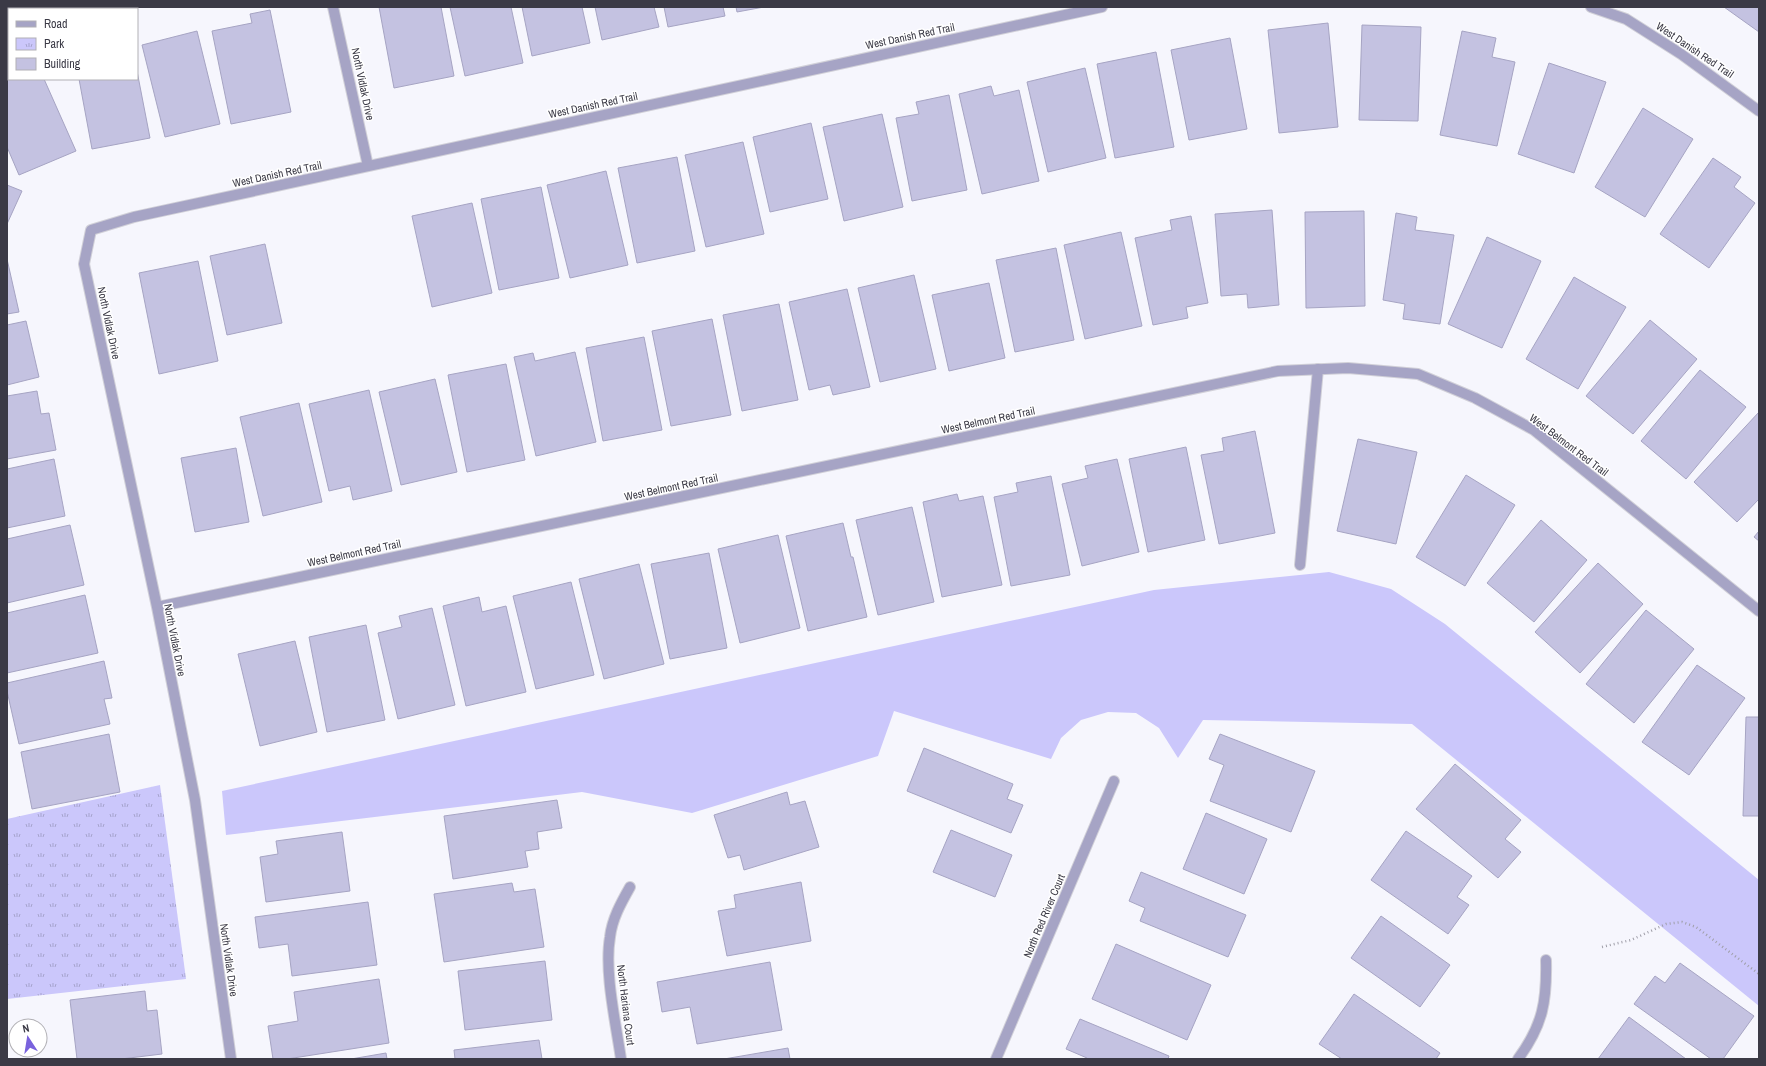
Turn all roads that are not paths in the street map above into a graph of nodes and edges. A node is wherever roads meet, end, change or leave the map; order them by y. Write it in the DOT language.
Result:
graph roads {
  1 [pos="333,7"];
  2 [pos="1102,7"];
  3 [pos="1592,7"];
  4 [pos="1759,110"];
  5 [pos="368,166"];
  6 [pos="91,230"];
  7 [pos="1318,370"];
  8 [pos="1300,565"];
  9 [pos="157,607"];
  10 [pos="1759,611"];
  11 [pos="1114,781"];
  12 [pos="630,887"];
  13 [pos="1546,960"];
  14 [pos="231,1059"];
  15 [pos="621,1059"];
  16 [pos="996,1059"];
  17 [pos="1518,1059"];
  1 -- 5 [label="street, North Vidlak Drive"];
  2 -- 5 [label="street, West Danish Red Trail"];
  3 -- 4 [label="street, West Danish Red Trail"];
  5 -- 6 [label="street, West Danish Red Trail"];
  6 -- 9 [label="street, North Vidlak Drive"];
  7 -- 8 [label="street"];
  7 -- 9 [label="street, West Belmont Red Trail"];
  7 -- 10 [label="street, West Belmont Red Trail"];
  9 -- 14 [label="street, North Vidlak Drive"];
  11 -- 16 [label="street, North Red River Court"];
  12 -- 15 [label="street, North Hariana Court"];
  13 -- 17 [label="street"];
}
